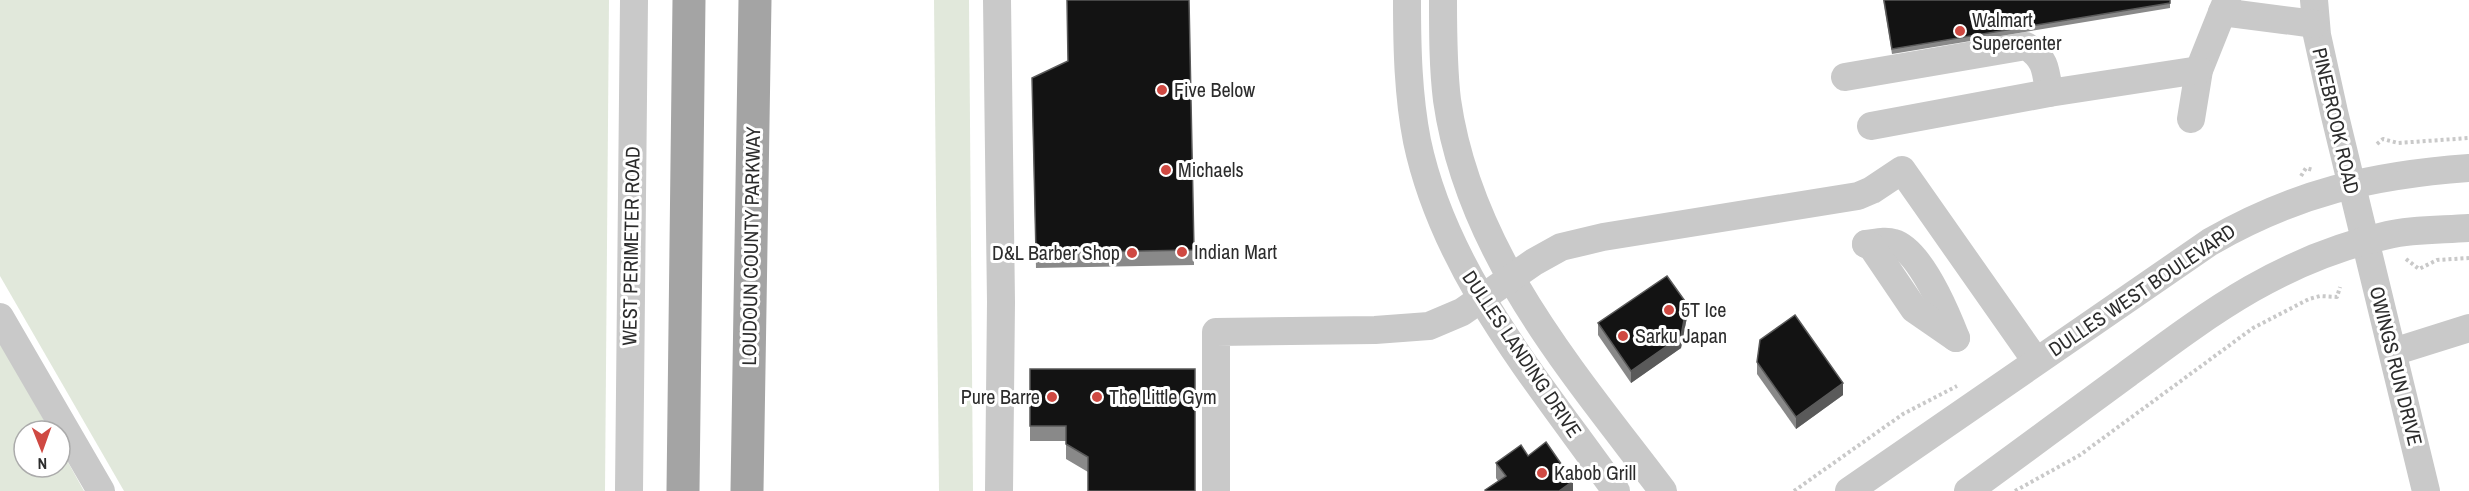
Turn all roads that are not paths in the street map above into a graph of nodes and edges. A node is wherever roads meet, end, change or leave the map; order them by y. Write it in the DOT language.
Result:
graph roads {
  1 [pos="634,0"];
  2 [pos="689,0"];
  3 [pos="755,0"];
  4 [pos="997,0"];
  5 [pos="1407,0"];
  6 [pos="1443,0"];
  7 [pos="2224,6"];
  8 [pos="2314,12"];
  9 [pos="2199,70"];
  10 [pos="1845,77"];
  11 [pos="2049,93"];
  12 [pos="2191,119"];
  13 [pos="1871,126"];
  14 [pos="2469,168"];
  15 [pos="2351,185"];
  16 [pos="2469,228"];
  17 [pos="2364,242"];
  18 [pos="1870,244"];
  19 [pos="1509,279"];
  20 [pos="1482,300"];
  21 [pos="0,317"];
  22 [pos="2469,328"];
  23 [pos="1956,338"];
  24 [pos="2393,352"];
  25 [pos="2036,360"];
  26 [pos="101,491"];
  27 [pos="629,491"];
  28 [pos="683,491"];
  29 [pos="747,491"];
  30 [pos="999,491"];
  31 [pos="1216,491"];
  32 [pos="1616,491"];
  33 [pos="1663,491"];
  34 [pos="1849,491"];
  35 [pos="1968,491"];
  36 [pos="2426,491"];
  1 -- 27 [label="street, WEST PERIMETER ROAD"];
  2 -- 28 [label="main road"];
  3 -- 29 [label="main road, LOUDOUN COUNTY PARKWAY"];
  4 -- 30 [label="street"];
  5 -- 20 [label="street, DULLES LANDING DRIVE"];
  6 -- 19 [label="street, DULLES LANDING DRIVE"];
  7 -- 8 [label="street"];
  7 -- 9 [label="street"];
  8 -- 15 [label="street, PINEBROOK ROAD"];
  9 -- 11 [label="street"];
  9 -- 12 [label="street"];
  10 -- 11 [label="street"];
  11 -- 13 [label="street"];
  14 -- 15 [label="street, DULLES WEST BOULEVARD"];
  15 -- 17 [label="street, PINEBROOK ROAD"];
  15 -- 25 [label="street, DULLES WEST BOULEVARD"];
  16 -- 17 [label="street"];
  17 -- 24 [label="street, OWINGS RUN DRIVE"];
  17 -- 35 [label="street"];
  18 -- 23 [label="street"];
  19 -- 20 [label="street"];
  19 -- 25 [label="street"];
  19 -- 33 [label="street, DULLES LANDING DRIVE"];
  20 -- 31 [label="street"];
  20 -- 32 [label="street, DULLES LANDING DRIVE"];
  21 -- 26 [label="street"];
  22 -- 24 [label="street"];
  24 -- 36 [label="street, OWINGS RUN DRIVE"];
  25 -- 34 [label="street, DULLES WEST BOULEVARD"];
}
